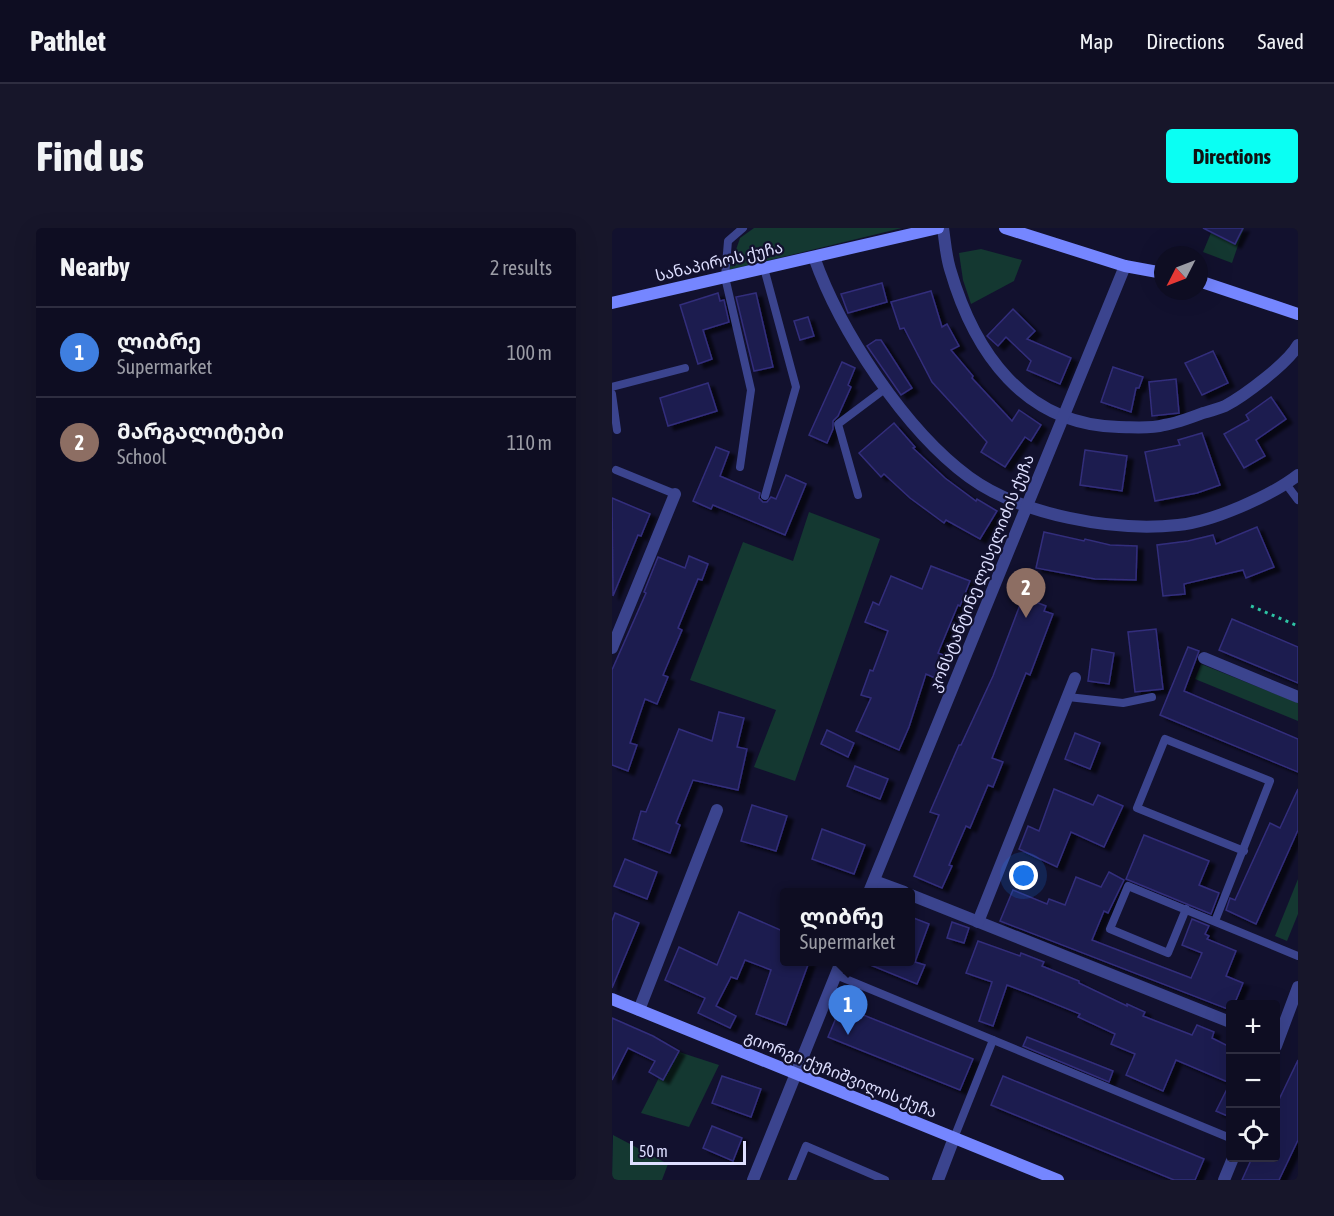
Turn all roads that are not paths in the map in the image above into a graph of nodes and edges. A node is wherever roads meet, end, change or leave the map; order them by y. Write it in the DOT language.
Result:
graph roads {
  1 [pos="743,228"];
  2 [pos="938,228"];
  3 [pos="943,228"];
  4 [pos="1005,228"];
  5 [pos="814,257"];
  6 [pos="1125,266"];
  7 [pos="764,268"];
  8 [pos="1154,271"];
  9 [pos="725,277"];
  10 [pos="1208,284"];
  11 [pos="612,303"];
  12 [pos="1298,314"];
  13 [pos="1298,345"];
  14 [pos="685,368"];
  15 [pos="612,387"];
  16 [pos="886,388"];
  17 [pos="612,394"];
  18 [pos="1062,417"];
  19 [pos="617,430"];
  20 [pos="740,467"];
  21 [pos="616,470"];
  22 [pos="1298,475"];
  23 [pos="1286,484"];
  24 [pos="675,494"];
  25 [pos="858,495"];
  26 [pos="765,496"];
  27 [pos="1298,500"];
  28 [pos="1026,507"];
  29 [pos="612,648"];
  30 [pos="1204,658"];
  31 [pos="1075,678"];
  32 [pos="1068,697"];
  33 [pos="1152,697"];
  34 [pos="1298,697"];
  35 [pos="717,810"];
  36 [pos="1244,851"];
  37 [pos="872,887"];
  38 [pos="915,897"];
  39 [pos="1186,909"];
  40 [pos="1215,921"];
  41 [pos="978,922"];
  42 [pos="1298,956"];
  43 [pos="839,966"];
  44 [pos="836,975"];
  45 [pos="1298,987"];
  46 [pos="612,999"];
  47 [pos="639,1010"];
  48 [pos="1226,1020"];
  49 [pos="1280,1032"];
  50 [pos="993,1040"];
  51 [pos="796,1074"];
  52 [pos="1226,1136"];
  53 [pos="954,1138"];
  54 [pos="1231,1162"];
  55 [pos="753,1180"];
  56 [pos="792,1180"];
  57 [pos="885,1180"];
  58 [pos="938,1180"];
  59 [pos="1058,1180"];
  60 [pos="1224,1180"];
  1 -- 9 [label="lane"];
  2 -- 5 [label="main road, სანაპიროს ქუჩა"];
  3 -- 18 [label="street"];
  4 -- 6 [label="main road"];
  5 -- 7 [label="main road, სანაპიროს ქუჩა"];
  5 -- 16 [label="street"];
  6 -- 8 [label="main road"];
  6 -- 18 [label="street, კონსტანტინე ლესელიძის ქუჩა"];
  7 -- 9 [label="main road, სანაპიროს ქუჩა"];
  7 -- 26 [label="lane"];
  9 -- 11 [label="main road, სანაპიროს ქუჩა"];
  9 -- 20 [label="lane"];
  10 -- 12 [label="main road"];
  13 -- 18 [label="street"];
  14 -- 15 [label="lane"];
  16 -- 25 [label="lane"];
  16 -- 28 [label="street"];
  17 -- 19 [label="lane"];
  18 -- 28 [label="street, კონსტანტინე ლესელიძის ქუჩა"];
  21 -- 24 [label="lane"];
  22 -- 23 [label="street"];
  23 -- 27 [label="lane"];
  23 -- 28 [label="street"];
  24 -- 29 [label="street"];
  28 -- 37 [label="street, კონსტანტინე ლესელიძის ქუჩა"];
  30 -- 34 [label="street"];
  31 -- 32 [label="street"];
  32 -- 33 [label="lane"];
  32 -- 41 [label="street"];
  35 -- 47 [label="street"];
  36 -- 36 [label="lane"];
  36 -- 40 [label="lane"];
  38 -- 41 [label="street"];
  39 -- 39 [label="lane"];
  39 -- 40 [label="lane"];
  40 -- 42 [label="lane"];
  41 -- 48 [label="street"];
  43 -- 44 [label="street"];
  44 -- 50 [label="lane"];
  44 -- 51 [label="street"];
  45 -- 49 [label="street"];
  46 -- 47 [label="main road, გიორგი ქუჩიშვილის ქუჩა"];
  47 -- 51 [label="main road, გიორგი ქუჩიშვილის ქუჩა"];
  50 -- 52 [label="lane"];
  50 -- 53 [label="lane"];
  51 -- 53 [label="main road, გიორგი ქუჩიშვილის ქუჩა"];
  51 -- 55 [label="street"];
  53 -- 58 [label="street"];
  53 -- 59 [label="main road, გიორგი ქუჩიშვილის ქუჩა"];
  54 -- 60 [label="street"];
  56 -- 57 [label="lane"];
}
